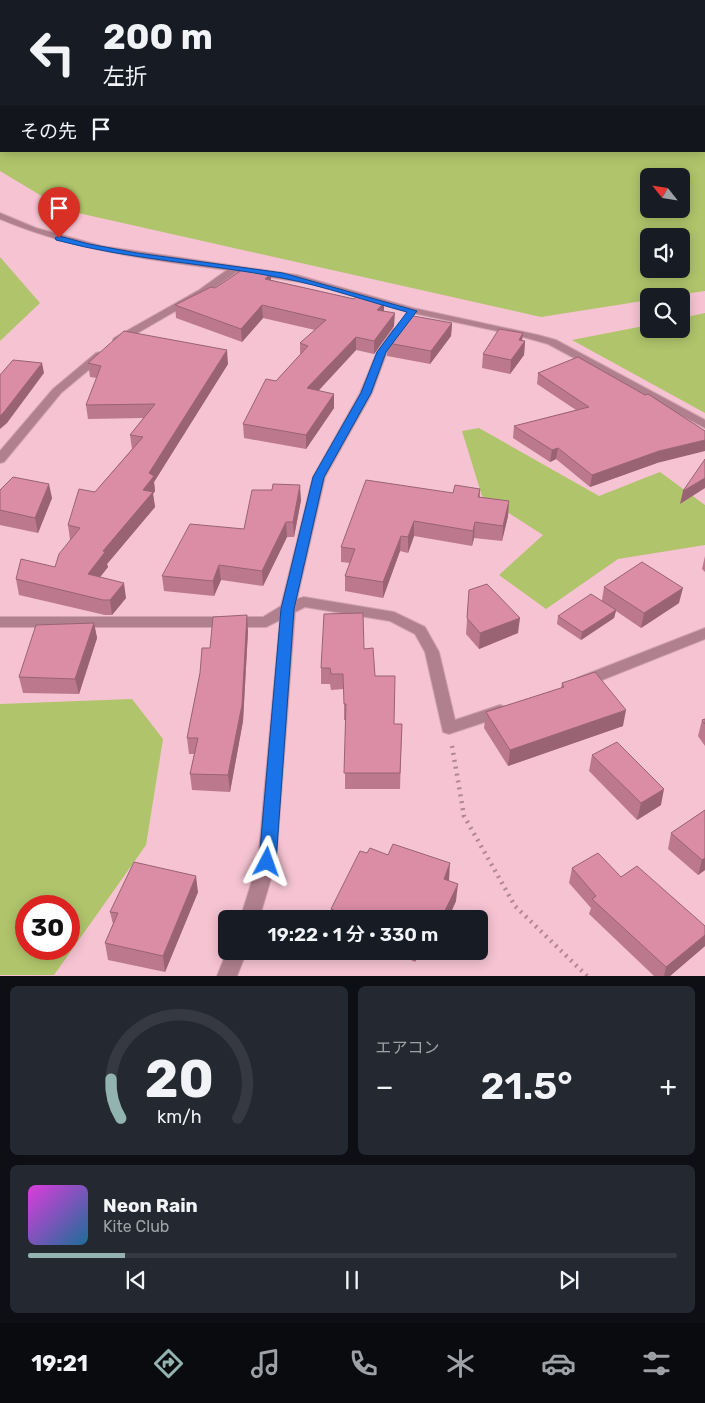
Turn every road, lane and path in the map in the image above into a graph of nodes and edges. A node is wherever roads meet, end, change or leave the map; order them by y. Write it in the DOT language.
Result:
graph roads {
  1 [pos="0,216"];
  2 [pos="236,268"];
  3 [pos="413,311"];
  4 [pos="705,425"];
  5 [pos="0,459"];
  6 [pos="288,609"];
  7 [pos="0,622"];
  8 [pos="705,633"];
  9 [pos="570,687"];
  10 [pos="514,706"];
  11 [pos="449,728"];
  12 [pos="252,910"];
  13 [pos="233,960"];
  14 [pos="227,976"];
  15 [pos="587,976"];
  1 -- 2 [label="street"];
  2 -- 3 [label="street"];
  2 -- 5 [label="street"];
  3 -- 4 [label="street"];
  3 -- 6 [label="street"];
  6 -- 7 [label="street"];
  6 -- 11 [label="street"];
  6 -- 12 [label="street"];
  8 -- 9 [label="street"];
  10 -- 11 [label="street"];
  11 -- 15 [label="path"];
  13 -- 14 [label="street"];
}
